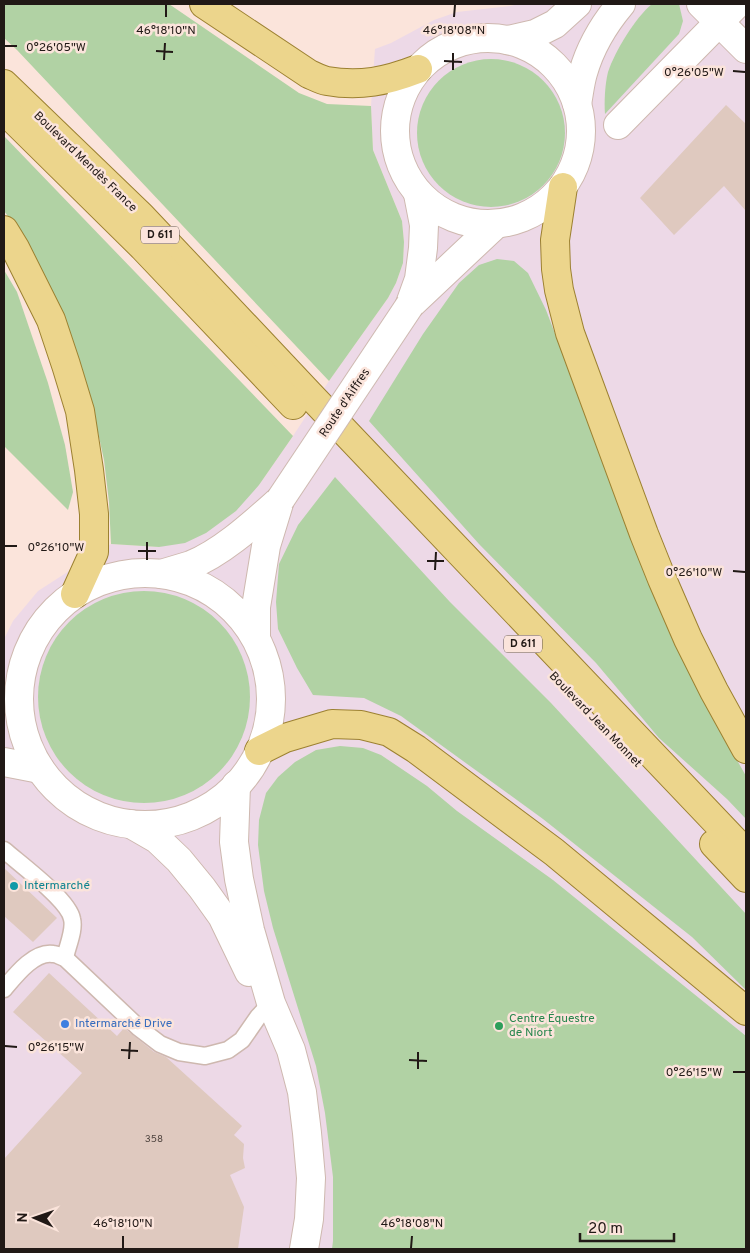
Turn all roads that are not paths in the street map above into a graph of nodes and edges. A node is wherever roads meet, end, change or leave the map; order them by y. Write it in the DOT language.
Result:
graph roads {
  1 [pos="204,4"];
  2 [pos="577,4"];
  3 [pos="621,4"];
  4 [pos="719,10"];
  5 [pos="508,40"];
  6 [pos="746,49"];
  7 [pos="418,69"];
  8 [pos="4,84"];
  9 [pos="577,104"];
  10 [pos="4,110"];
  11 [pos="618,126"];
  12 [pos="563,187"];
  13 [pos="418,194"];
  14 [pos="494,225"];
  15 [pos="4,230"];
  16 [pos="410,306"];
  17 [pos="304,402"];
  18 [pos="280,500"];
  19 [pos="161,574"];
  20 [pos="75,594"];
  21 [pos="256,637"];
  22 [pos="23,669"];
  23 [pos="4,688"];
  24 [pos="746,749"];
  25 [pos="260,751"];
  26 [pos="4,762"];
  27 [pos="40,769"];
  28 [pos="236,785"];
  29 [pos="131,824"];
  30 [pos="4,850"];
  31 [pos="746,853"];
  32 [pos="746,878"];
  33 [pos="65,958"];
  34 [pos="4,988"];
  35 [pos="272,1003"];
  36 [pos="746,1011"];
  37 [pos="304,1249"];
  1 -- 7 [label="main road"];
  2 -- 5 [label="main road"];
  3 -- 9 [label="main road"];
  4 -- 6 [label="main road"];
  4 -- 11 [label="main road"];
  5 -- 7 [label="main road"];
  5 -- 9 [label="main road"];
  7 -- 13 [label="main road"];
  8 -- 17 [label="main road, Boulevard Mendès France / D 611"];
  9 -- 12 [label="main road"];
  10 -- 17 [label="main road, Boulevard Mendès France / D 611"];
  12 -- 14 [label="main road"];
  12 -- 24 [label="main road"];
  13 -- 14 [label="main road"];
  13 -- 16 [label="main road, Route d'Aiffres"];
  14 -- 16 [label="main road, Route d'Aiffres"];
  15 -- 20 [label="main road"];
  16 -- 18 [label="main road, Route d'Aiffres, bridge"];
  17 -- 31 [label="main road, Boulevard Jean Monnet / D 611"];
  17 -- 32 [label="main road, Boulevard Jean Monnet / D 611"];
  18 -- 19 [label="main road, Route d'Aiffres"];
  18 -- 21 [label="main road, Route d'Aiffres"];
  19 -- 20 [label="main road"];
  19 -- 21 [label="main road"];
  20 -- 22 [label="main road"];
  21 -- 25 [label="main road"];
  22 -- 23 [label="main road"];
  22 -- 27 [label="main road"];
  25 -- 28 [label="main road"];
  25 -- 36 [label="main road"];
  26 -- 27 [label="main road"];
  27 -- 29 [label="main road"];
  28 -- 29 [label="main road"];
  28 -- 35 [label="main road"];
  29 -- 35 [label="main road"];
  30 -- 33 [label="lane"];
  33 -- 34 [label="lane"];
  33 -- 35 [label="lane"];
  35 -- 37 [label="main road"];
}
